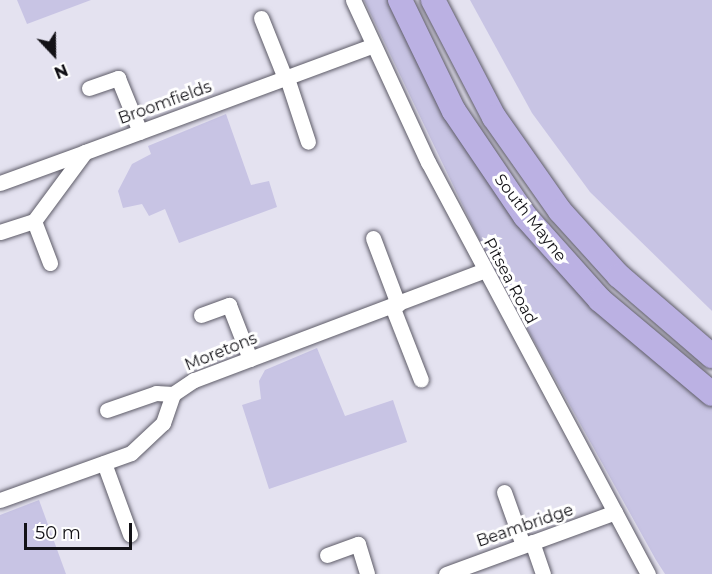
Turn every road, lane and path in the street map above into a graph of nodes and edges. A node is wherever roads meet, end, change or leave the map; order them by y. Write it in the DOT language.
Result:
graph roads {
  1 [pos="353,0"];
  2 [pos="400,0"];
  3 [pos="433,0"];
  4 [pos="261,18"];
  5 [pos="371,46"];
  6 [pos="286,78"];
  7 [pos="89,88"];
  8 [pos="140,132"];
  9 [pos="308,142"];
  10 [pos="85,152"];
  11 [pos="0,183"];
  12 [pos="34,220"];
  13 [pos="0,232"];
  14 [pos="373,238"];
  15 [pos="50,263"];
  16 [pos="483,270"];
  17 [pos="395,305"];
  18 [pos="201,315"];
  19 [pos="712,356"];
  20 [pos="250,358"];
  21 [pos="421,380"];
  22 [pos="712,393"];
  23 [pos="173,394"];
  24 [pos="107,410"];
  25 [pos="104,463"];
  26 [pos="504,492"];
  27 [pos="0,500"];
  28 [pos="615,512"];
  29 [pos="130,534"];
  30 [pos="527,543"];
  31 [pos="327,555"];
  32 [pos="367,574"];
  33 [pos="446,574"];
  34 [pos="543,574"];
  35 [pos="648,574"];
  1 -- 5 [label="street, Pitsea Road"];
  2 -- 22 [label="main road, South Mayne"];
  3 -- 19 [label="main road, South Mayne"];
  4 -- 6 [label="street"];
  5 -- 6 [label="street, Broomfields"];
  5 -- 16 [label="street, Pitsea Road"];
  6 -- 8 [label="street, Broomfields"];
  6 -- 9 [label="street"];
  7 -- 8 [label="street"];
  8 -- 10 [label="street, Broomfields"];
  10 -- 11 [label="street, Broomfields"];
  10 -- 12 [label="street"];
  12 -- 13 [label="street"];
  12 -- 15 [label="street"];
  14 -- 17 [label="street"];
  16 -- 17 [label="street, Moretons"];
  16 -- 28 [label="street, Pitsea Road"];
  17 -- 20 [label="street, Moretons"];
  17 -- 21 [label="street"];
  18 -- 20 [label="street"];
  20 -- 23 [label="street, Moretons"];
  23 -- 24 [label="street"];
  23 -- 25 [label="street, Moretons"];
  25 -- 27 [label="street, Moretons"];
  25 -- 29 [label="street"];
  26 -- 30 [label="street"];
  28 -- 30 [label="street, Beambridge"];
  28 -- 35 [label="street, Pitsea Road"];
  30 -- 33 [label="street, Beambridge"];
  30 -- 34 [label="street"];
  31 -- 32 [label="street"];
}
